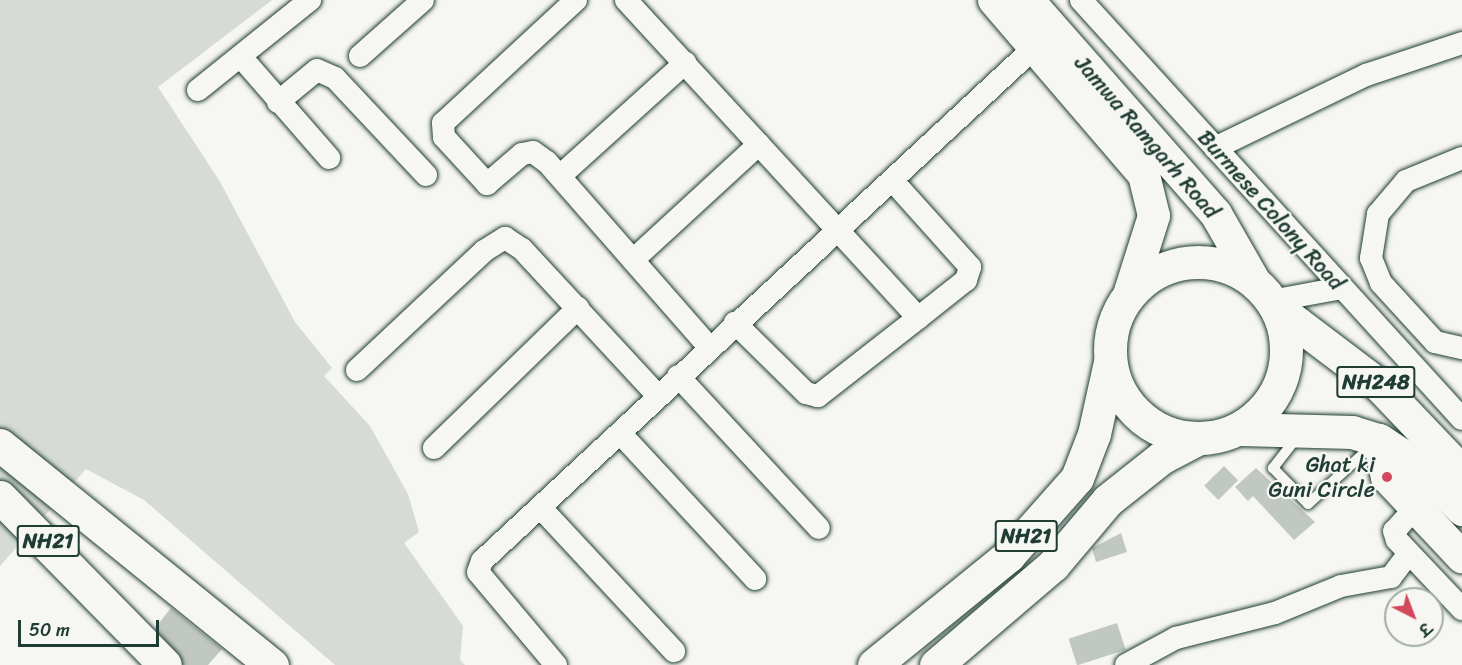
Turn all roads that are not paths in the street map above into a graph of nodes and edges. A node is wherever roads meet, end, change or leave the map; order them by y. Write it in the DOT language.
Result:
graph roads {
  1 [pos="310,0"];
  2 [pos="423,0"];
  3 [pos="576,0"];
  4 [pos="626,0"];
  5 [pos="994,0"];
  6 [pos="1028,0"];
  7 [pos="1081,0"];
  8 [pos="1462,43"];
  9 [pos="1035,47"];
  10 [pos="360,56"];
  11 [pos="241,57"];
  12 [pos="685,63"];
  13 [pos="198,90"];
  14 [pos="278,102"];
  15 [pos="759,144"];
  16 [pos="1215,148"];
  17 [pos="329,158"];
  18 [pos="1462,158"];
  19 [pos="426,175"];
  20 [pos="560,176"];
  21 [pos="892,180"];
  22 [pos="839,230"];
  23 [pos="633,260"];
  24 [pos="1341,288"];
  25 [pos="1130,295"];
  26 [pos="1268,297"];
  27 [pos="578,308"];
  28 [pos="918,318"];
  29 [pos="735,323"];
  30 [pos="708,346"];
  31 [pos="1462,348"];
  32 [pos="1110,360"];
  33 [pos="357,370"];
  34 [pos="678,376"];
  35 [pos="657,395"];
  36 [pos="1462,419"];
  37 [pos="1241,429"];
  38 [pos="1303,430"];
  39 [pos="620,433"];
  40 [pos="1197,439"];
  41 [pos="1379,440"];
  42 [pos="0,445"];
  43 [pos="434,448"];
  44 [pos="1462,472"];
  45 [pos="0,497"];
  46 [pos="540,507"];
  47 [pos="1415,508"];
  48 [pos="1462,509"];
  49 [pos="819,528"];
  50 [pos="1409,553"];
  51 [pos="1462,557"];
  52 [pos="755,579"];
  53 [pos="1462,609"];
  54 [pos="674,651"];
  55 [pos="165,665"];
  56 [pos="272,665"];
  57 [pos="556,665"];
  58 [pos="874,665"];
  59 [pos="936,665"];
  60 [pos="1126,665"];
  1 -- 11 [label="street"];
  2 -- 10 [label="street"];
  3 -- 20 [label="street"];
  4 -- 12 [label="street"];
  5 -- 9 [label="main road, Jamwa Ramgarh Road"];
  6 -- 26 [label="main road, Jamwa Ramgarh Road"];
  7 -- 16 [label="street, Burmese Colony Road"];
  8 -- 16 [label="street"];
  9 -- 21 [label="street"];
  9 -- 25 [label="main road, Jamwa Ramgarh Road"];
  11 -- 13 [label="street"];
  11 -- 14 [label="street"];
  12 -- 15 [label="street"];
  12 -- 20 [label="street"];
  14 -- 17 [label="street"];
  14 -- 19 [label="street"];
  15 -- 22 [label="street"];
  15 -- 23 [label="street"];
  16 -- 24 [label="street, Burmese Colony Road"];
  18 -- 31 [label="street"];
  20 -- 23 [label="street"];
  21 -- 22 [label="street"];
  21 -- 28 [label="street"];
  22 -- 28 [label="street"];
  22 -- 29 [label="street"];
  23 -- 30 [label="street"];
  24 -- 26 [label="street"];
  24 -- 36 [label="street, Burmese Colony Road"];
  25 -- 26 [label="highway, NH21"];
  25 -- 32 [label="highway, NH21"];
  26 -- 37 [label="highway, NH21"];
  26 -- 44 [label="highway, Jamwa Ramgarh Road / NH248"];
  27 -- 33 [label="street"];
  27 -- 35 [label="street"];
  27 -- 43 [label="street"];
  28 -- 29 [label="street"];
  29 -- 30 [label="street"];
  30 -- 34 [label="street"];
  32 -- 40 [label="highway, NH21"];
  32 -- 58 [label="highway, NH21"];
  34 -- 35 [label="street"];
  34 -- 49 [label="street"];
  35 -- 39 [label="street"];
  37 -- 38 [label="highway, NH248"];
  37 -- 40 [label="highway, NH21"];
  38 -- 41 [label="highway, NH248"];
  38 -- 41 [label="lane"];
  39 -- 46 [label="street"];
  39 -- 52 [label="street"];
  40 -- 59 [label="highway, NH21"];
  41 -- 47 [label="main road"];
  41 -- 48 [label="highway, NH248"];
  42 -- 56 [label="highway, NH21"];
  45 -- 55 [label="highway, NH21"];
  46 -- 54 [label="street"];
  46 -- 57 [label="street"];
  47 -- 50 [label="street"];
  47 -- 51 [label="main road"];
  50 -- 53 [label="street"];
  50 -- 60 [label="street"];
}
